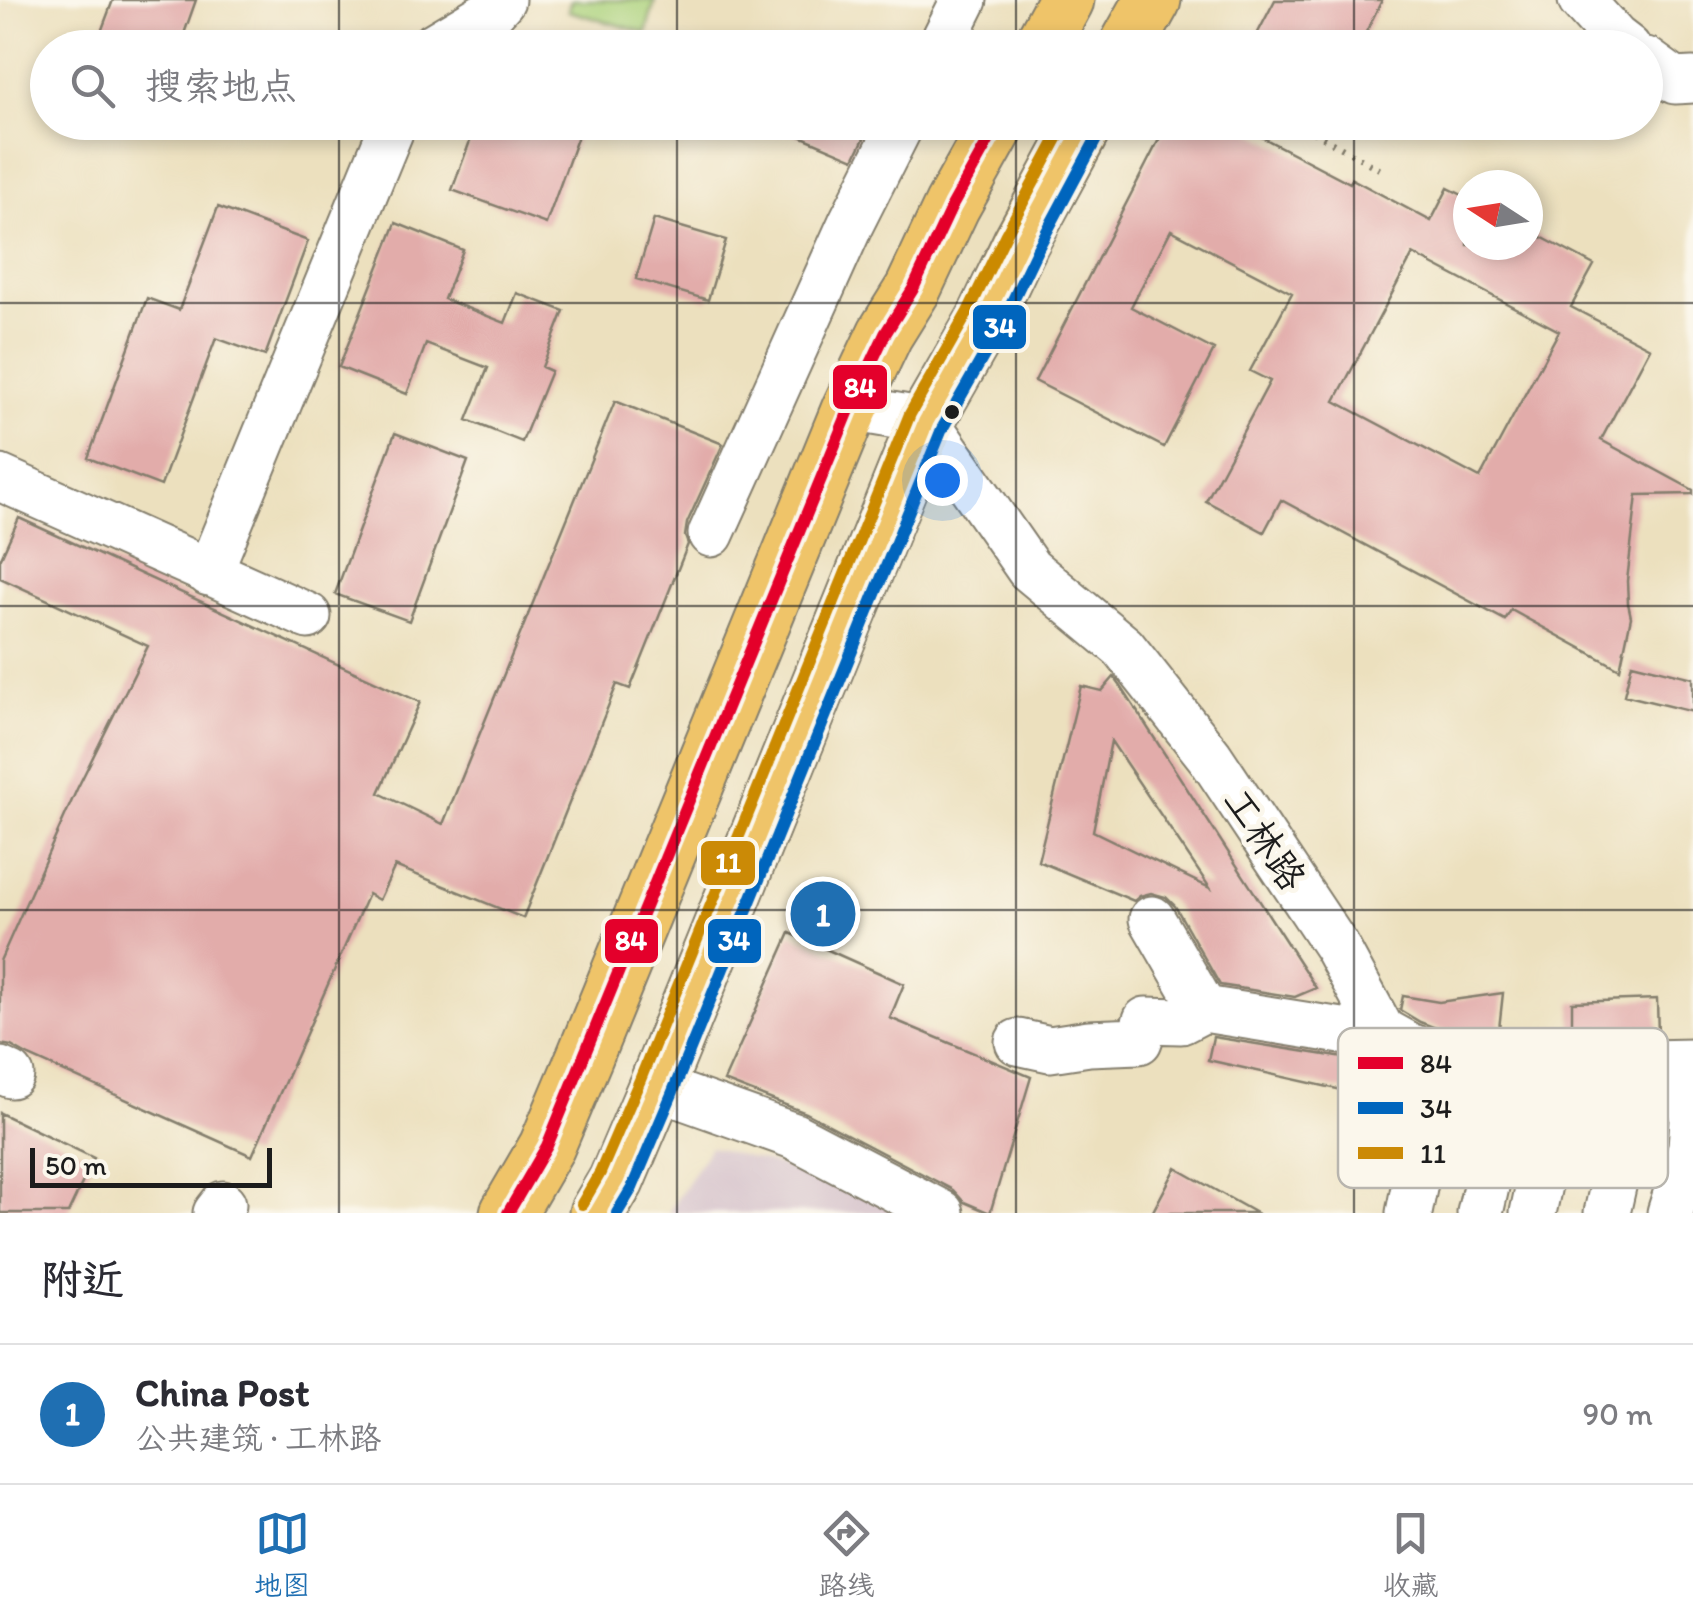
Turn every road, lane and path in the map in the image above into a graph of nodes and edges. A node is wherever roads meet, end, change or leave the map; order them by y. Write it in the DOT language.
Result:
graph roads {
  1 [pos="502,0"];
  2 [pos="964,0"];
  3 [pos="1066,0"];
  4 [pos="1153,0"];
  5 [pos="1581,0"];
  6 [pos="460,30"];
  7 [pos="949,30"];
  8 [pos="1050,30"];
  9 [pos="1136,30"];
  10 [pos="1608,30"];
  11 [pos="1663,72"];
  12 [pos="1693,80"];
  13 [pos="387,140"];
  14 [pos="893,140"];
  15 [pos="988,140"];
  16 [pos="1076,140"];
  17 [pos="1327,140"];
  18 [pos="1386,173"];
  19 [pos="850,408"];
  20 [pos="926,421"];
  21 [pos="0,478"];
  22 [pos="711,534"];
  23 [pos="209,573"];
  24 [pos="308,616"];
  25 [pos="1152,919"];
  26 [pos="1204,1008"];
  27 [pos="1392,1028"];
  28 [pos="1338,1030"];
  29 [pos="1018,1042"];
  30 [pos="1693,1062"];
  31 [pos="1668,1063"];
  32 [pos="656,1086"];
  33 [pos="1668,1095"];
  34 [pos="1693,1095"];
  35 [pos="1693,1120"];
  36 [pos="1410,1188"];
  37 [pos="1486,1188"];
  38 [pos="1538,1188"];
  39 [pos="1613,1188"];
  40 [pos="508,1213"];
  41 [pos="598,1213"];
  42 [pos="941,1213"];
  43 [pos="1410,1213"];
  44 [pos="1480,1213"];
  45 [pos="1533,1213"];
  46 [pos="1607,1213"];
  47 [pos="1670,1213"];
  1 -- 6 [label="street"];
  2 -- 7 [label="street"];
  3 -- 8 [label="highway"];
  4 -- 9 [label="highway"];
  5 -- 10 [label="street"];
  11 -- 12 [label="street"];
  13 -- 23 [label="street"];
  14 -- 22 [label="street"];
  15 -- 19 [label="highway"];
  16 -- 20 [label="highway"];
  17 -- 18 [label="path"];
  19 -- 20 [label="street"];
  19 -- 40 [label="highway"];
  20 -- 27 [label="street, 工林路"];
  20 -- 32 [label="highway"];
  21 -- 23 [label="street"];
  23 -- 24 [label="street"];
  25 -- 26 [label="street"];
  26 -- 28 [label="street"];
  26 -- 29 [label="street"];
  30 -- 31 [label="street"];
  32 -- 41 [label="highway"];
  32 -- 42 [label="street"];
  33 -- 34 [label="street"];
  35 -- 47 [label="street"];
  36 -- 43 [label="street"];
  37 -- 44 [label="street"];
  38 -- 45 [label="street"];
  39 -- 46 [label="street"];
}
